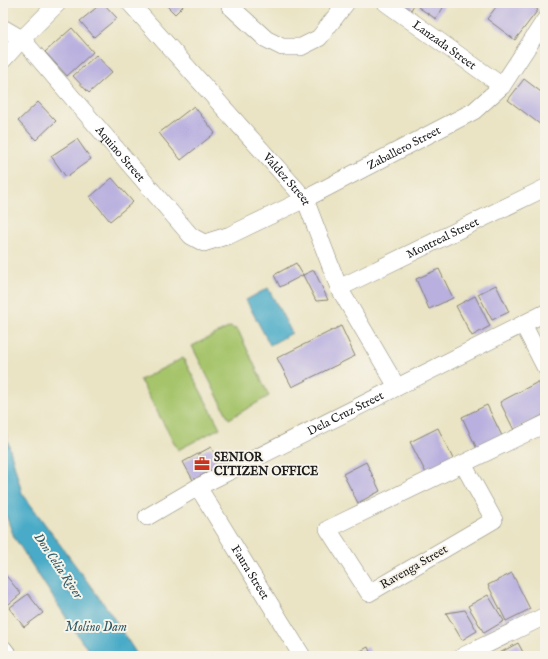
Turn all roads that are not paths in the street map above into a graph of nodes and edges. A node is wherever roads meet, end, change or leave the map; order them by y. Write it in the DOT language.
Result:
graph roads {
  1 [pos="58,3"];
  2 [pos="130,3"];
  3 [pos="230,3"];
  4 [pos="346,3"];
  5 [pos="386,3"];
  6 [pos="545,20"];
  7 [pos="3,28"];
  8 [pos="22,39"];
  9 [pos="3,60"];
  10 [pos="502,86"];
  11 [pos="545,188"];
  12 [pos="305,200"];
  13 [pos="230,236"];
  14 [pos="339,288"];
  15 [pos="545,313"];
  16 [pos="523,324"];
  17 [pos="545,367"];
  18 [pos="397,387"];
  19 [pos="545,424"];
  20 [pos="463,464"];
  21 [pos="198,487"];
  22 [pos="147,518"];
  23 [pos="545,616"];
  24 [pos="3,648"];
  25 [pos="9,656"];
  26 [pos="302,656"];
  27 [pos="463,656"];
  1 -- 8 [label="street"];
  2 -- 12 [label="street, Valdez Street"];
  3 -- 4 [label="street"];
  5 -- 10 [label="street, Lanzada Street"];
  6 -- 10 [label="street, Zaballero Street"];
  7 -- 8 [label="street, Aquino Street"];
  8 -- 9 [label="street"];
  8 -- 13 [label="street, Aquino Street"];
  10 -- 12 [label="street, Zaballero Street"];
  11 -- 14 [label="street, Montreal Street"];
  12 -- 13 [label="street, Zaballero Street"];
  12 -- 14 [label="street, Valdez Street"];
  14 -- 18 [label="street, Valdez Street"];
  15 -- 16 [label="street, Dela Cruz Street"];
  16 -- 17 [label="street"];
  16 -- 18 [label="street, Dela Cruz Street"];
  18 -- 21 [label="street, Dela Cruz Street"];
  19 -- 20 [label="street, Ravenga Street"];
  20 -- 20 [label="street, Ravenga Street"];
  21 -- 22 [label="street, Dela Cruz Street"];
  21 -- 26 [label="street, Faura Street"];
  23 -- 27 [label="street"];
  24 -- 25 [label="street"];
}
